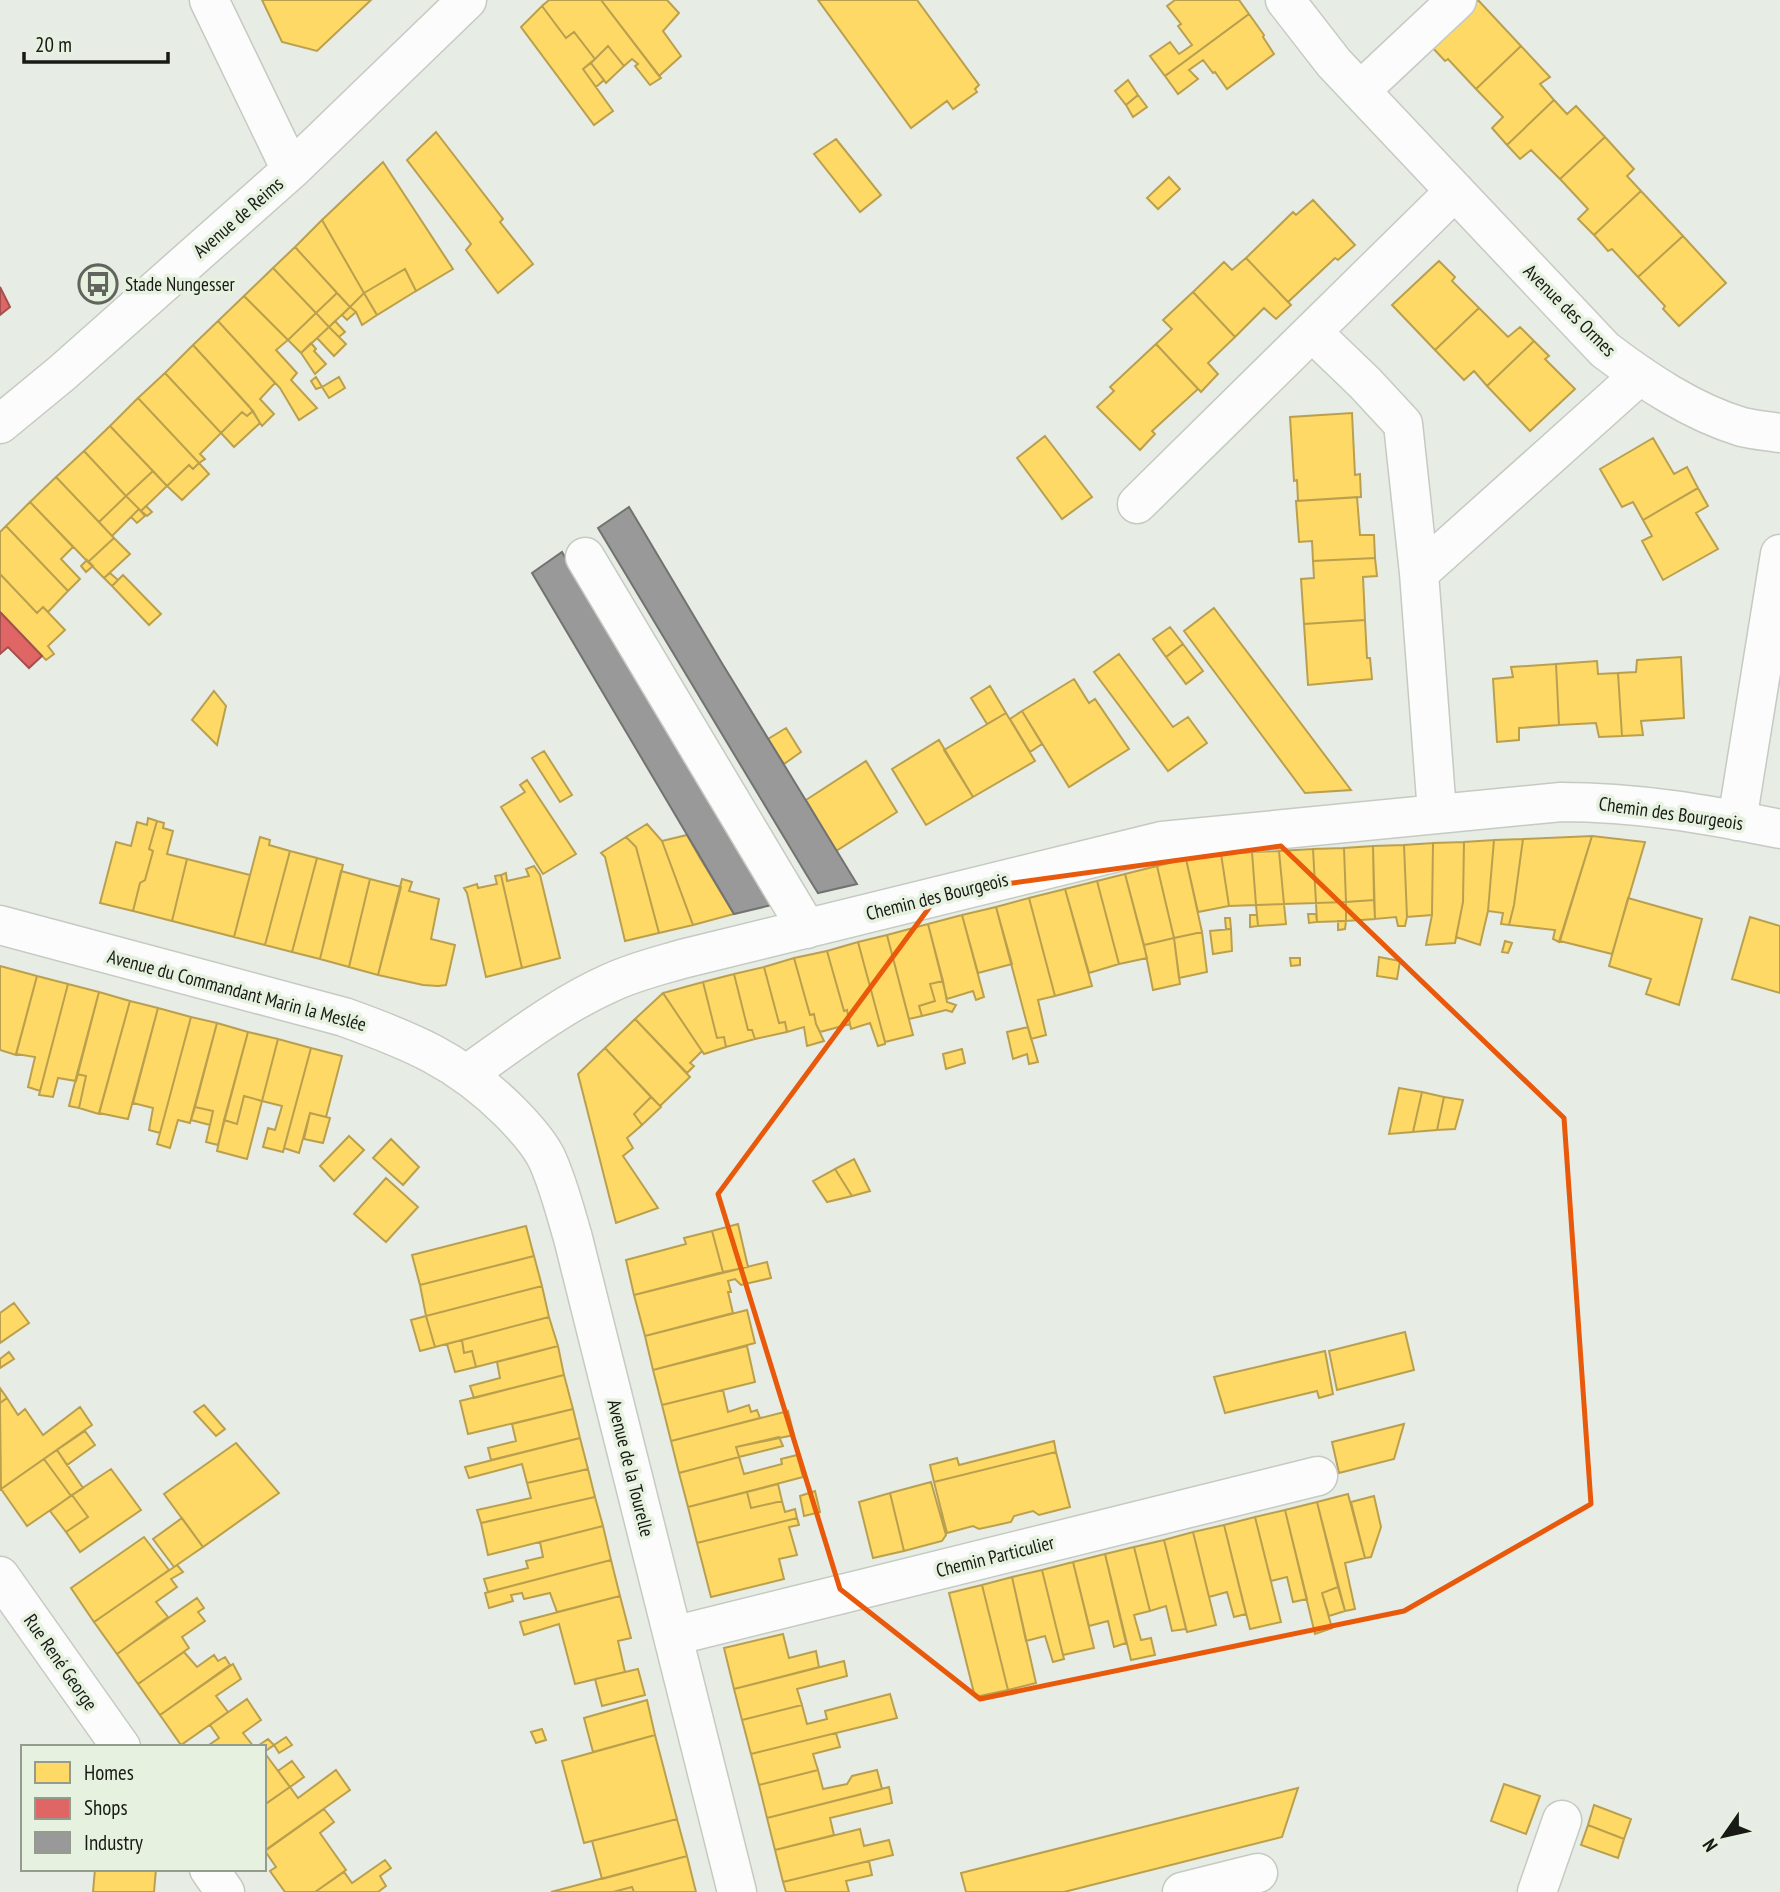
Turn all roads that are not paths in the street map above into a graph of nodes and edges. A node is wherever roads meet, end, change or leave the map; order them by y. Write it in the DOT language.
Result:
graph roads {
  1 [pos="209,0"];
  2 [pos="467,0"];
  3 [pos="1285,0"];
  4 [pos="1457,0"];
  5 [pos="1361,90"];
  6 [pos="291,170"];
  7 [pos="1455,191"];
  8 [pos="1312,332"];
  9 [pos="1640,375"];
  10 [pos="0,424"];
  11 [pos="1780,433"];
  12 [pos="1137,504"];
  13 [pos="1780,554"];
  14 [pos="585,557"];
  15 [pos="1419,573"];
  16 [pos="1437,813"];
  17 [pos="1737,821"];
  18 [pos="1780,829"];
  19 [pos="0,925"];
  20 [pos="807,929"];
  21 [pos="467,1074"];
  22 [pos="1318,1476"];
  23 [pos="0,1576"];
  24 [pos="673,1636"];
  25 [pos="120,1745"];
  26 [pos="1562,1820"];
  27 [pos="210,1871"];
  28 [pos="1258,1873"];
  29 [pos="225,1892"];
  30 [pos="737,1892"];
  31 [pos="1182,1892"];
  32 [pos="1537,1892"];
  1 -- 6 [label="street"];
  2 -- 6 [label="street, Avenue de Reims"];
  3 -- 5 [label="street, Avenue des Ormes"];
  4 -- 5 [label="street"];
  5 -- 7 [label="street, Avenue des Ormes"];
  6 -- 10 [label="street, Avenue de Reims"];
  7 -- 8 [label="street"];
  7 -- 9 [label="street, Avenue des Ormes"];
  8 -- 12 [label="street"];
  8 -- 15 [label="street"];
  9 -- 11 [label="street, Avenue des Ormes"];
  9 -- 15 [label="street"];
  13 -- 17 [label="street"];
  14 -- 20 [label="street"];
  15 -- 16 [label="street"];
  16 -- 17 [label="street, Chemin des Bourgeois"];
  16 -- 20 [label="street, Chemin des Bourgeois"];
  17 -- 18 [label="street, Chemin des Bourgeois"];
  19 -- 21 [label="street, Avenue du Commandant Marin la Meslée"];
  20 -- 21 [label="street, Chemin des Bourgeois"];
  21 -- 24 [label="street, Avenue de la Tourelle"];
  22 -- 24 [label="street, Chemin Particulier"];
  23 -- 25 [label="street, Rue René George"];
  24 -- 30 [label="street, Avenue de la Tourelle"];
  26 -- 32 [label="street"];
  27 -- 29 [label="street"];
  28 -- 31 [label="street"];
}
